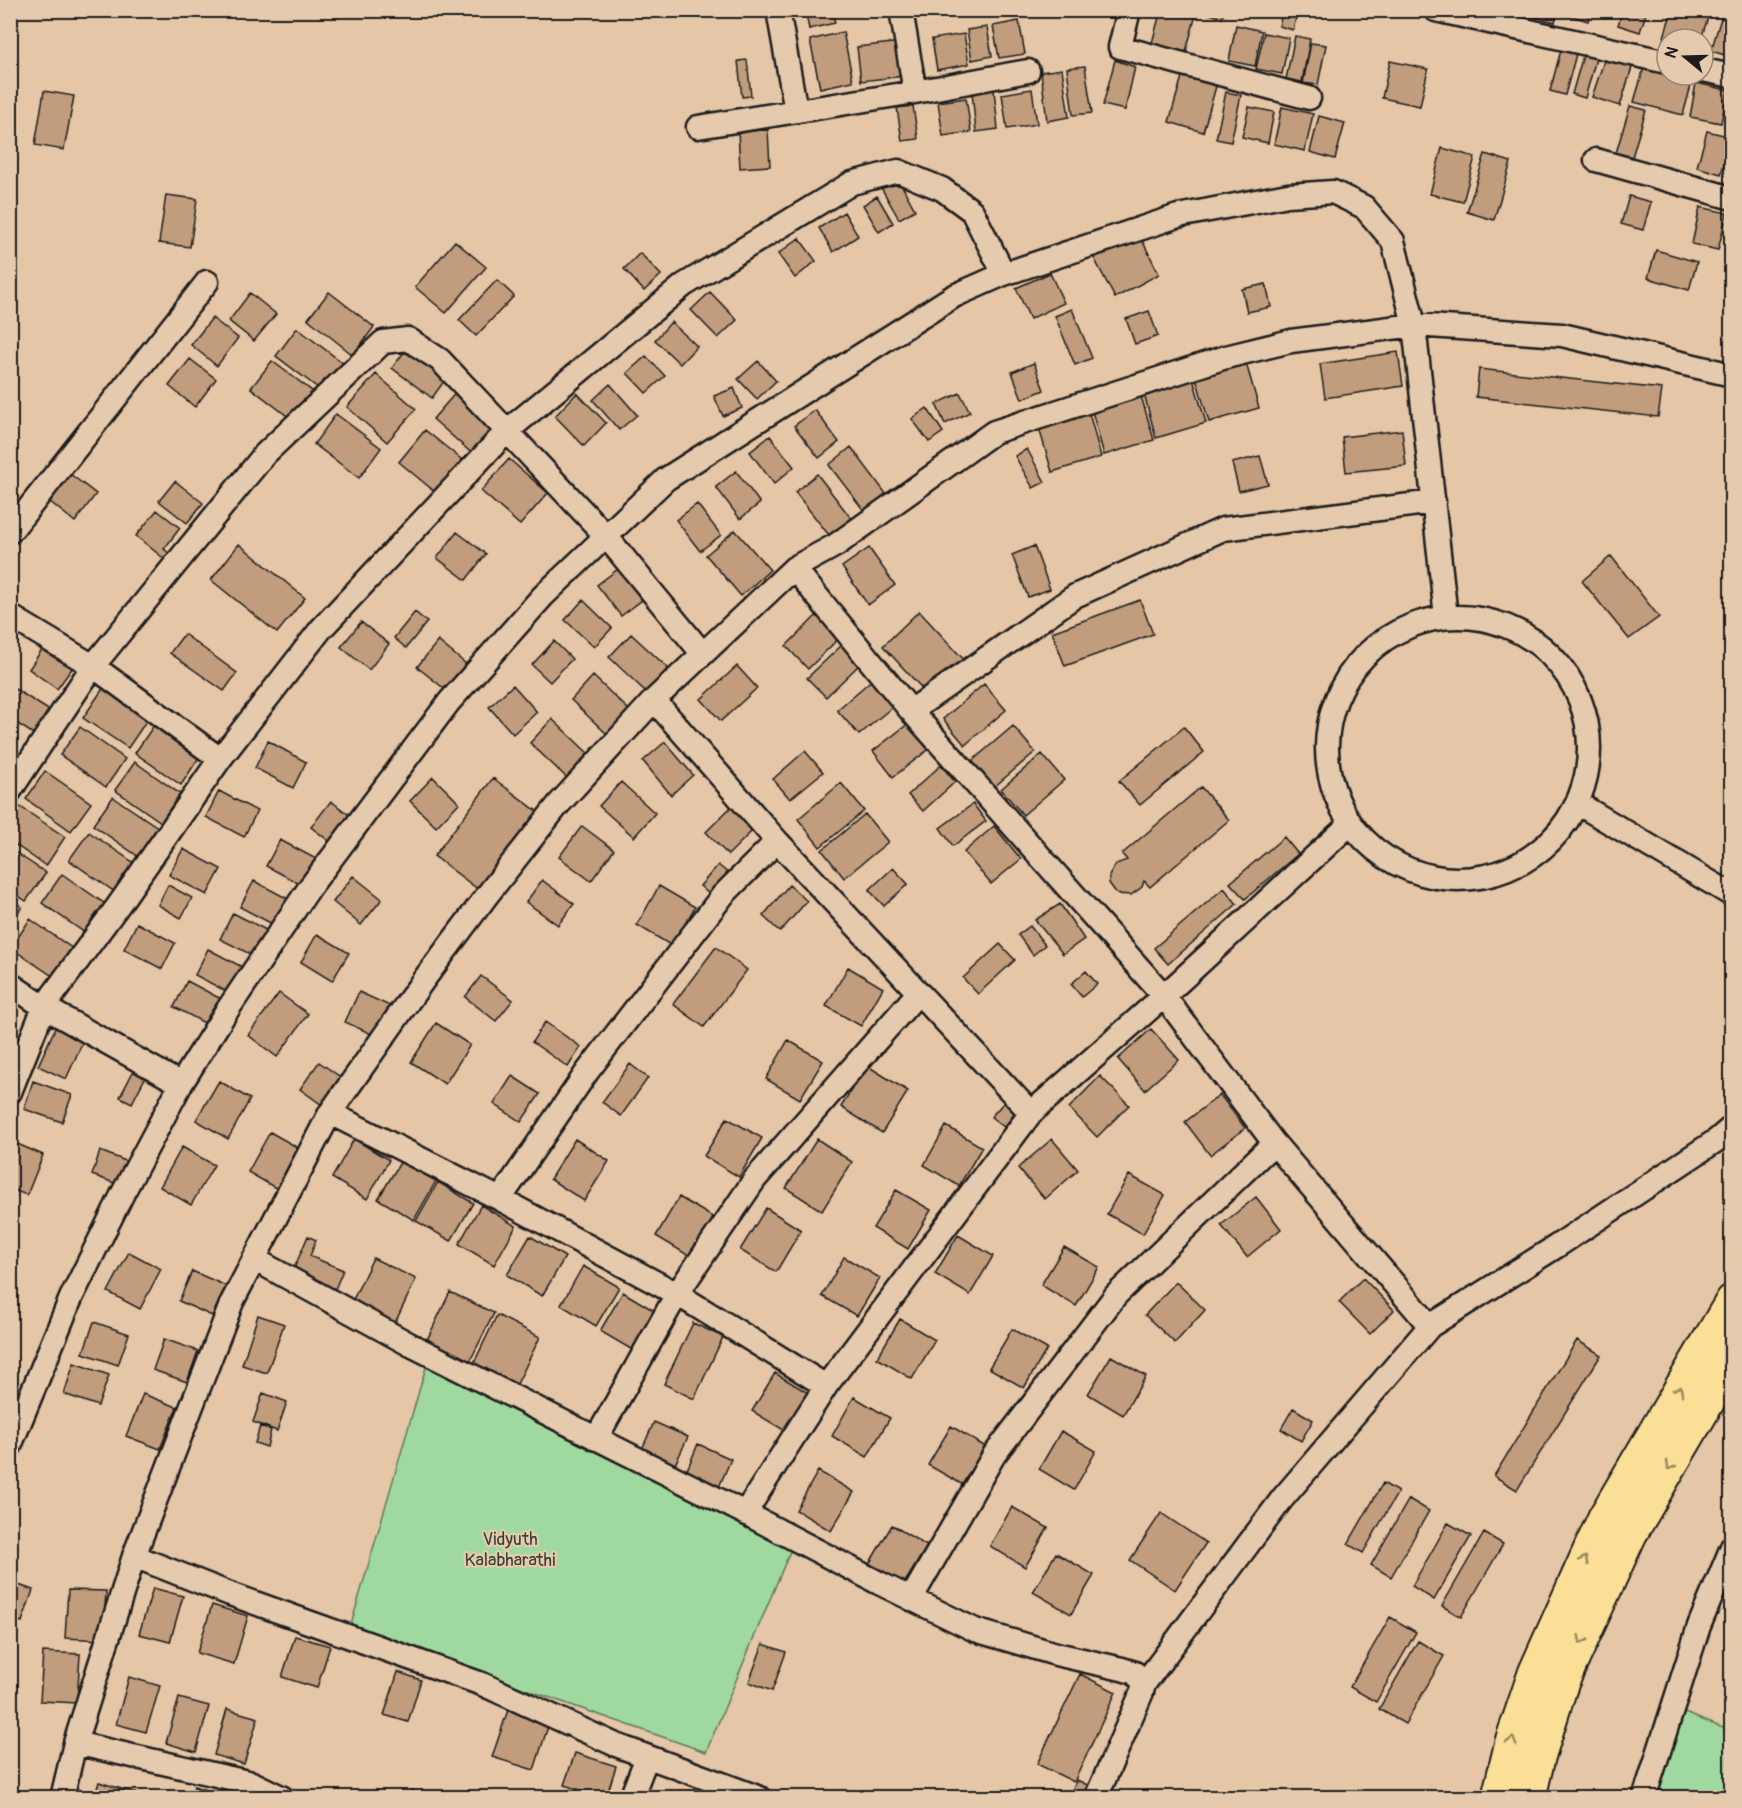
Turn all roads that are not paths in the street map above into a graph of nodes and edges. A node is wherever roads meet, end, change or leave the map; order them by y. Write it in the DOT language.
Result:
graph roads {
  1 [pos="778,10"];
  2 [pos="901,10"];
  3 [pos="1129,10"];
  4 [pos="1436,10"];
  5 [pos="1655,59"];
  6 [pos="1028,71"];
  7 [pos="1715,73"];
  8 [pos="1731,76"];
  9 [pos="915,92"];
  10 [pos="1309,98"];
  11 [pos="796,111"];
  12 [pos="698,127"];
  13 [pos="1596,160"];
  14 [pos="1731,198"];
  15 [pos="1004,274"];
  16 [pos="207,282"];
  17 [pos="1414,325"];
  18 [pos="1731,375"];
  19 [pos="507,431"];
  20 [pos="1434,502"];
  21 [pos="10,532"];
  22 [pos="606,536"];
  23 [pos="794,568"];
  24 [pos="10,616"];
  25 [pos="1446,617"];
  26 [pos="702,653"];
  27 [pos="93,666"];
  28 [pos="654,700"];
  29 [pos="911,711"];
  30 [pos="220,759"];
  31 [pos="10,791"];
  32 [pos="1577,803"];
  33 [pos="1350,824"];
  34 [pos="777,841"];
  35 [pos="1731,895"];
  36 [pos="10,984"];
  37 [pos="918,993"];
  38 [pos="1164,996"];
  39 [pos="44,1007"];
  40 [pos="181,1084"];
  41 [pos="10,1092"];
  42 [pos="330,1113"];
  43 [pos="1031,1113"];
  44 [pos="1731,1127"];
  45 [pos="1274,1143"];
  46 [pos="500,1198"];
  47 [pos="254,1259"];
  48 [pos="677,1294"];
  49 [pos="1731,1301"];
  50 [pos="1430,1326"];
  51 [pos="1731,1361"];
  52 [pos="826,1386"];
  53 [pos="596,1439"];
  54 [pos="10,1446"];
  55 [pos="745,1513"];
  56 [pos="1731,1547"];
  57 [pos="134,1556"];
  58 [pos="911,1599"];
  59 [pos="1144,1684"];
  60 [pos="75,1743"];
  61 [pos="646,1757"];
  62 [pos="250,1790"];
  63 [pos="62,1797"];
  64 [pos="283,1797"];
  65 [pos="631,1797"];
  66 [pos="760,1797"];
  67 [pos="1096,1797"];
  68 [pos="1498,1797"];
  69 [pos="1529,1797"];
  70 [pos="1644,1797"];
  1 -- 11 [label="street"];
  2 -- 9 [label="street"];
  3 -- 10 [label="street"];
  4 -- 5 [label="street"];
  6 -- 9 [label="street"];
  7 -- 8 [label="street"];
  9 -- 11 [label="street"];
  11 -- 12 [label="street"];
  13 -- 14 [label="street"];
  15 -- 17 [label="street"];
  15 -- 19 [label="street"];
  15 -- 22 [label="street"];
  16 -- 21 [label="street"];
  17 -- 18 [label="street"];
  17 -- 20 [label="street"];
  17 -- 23 [label="street"];
  19 -- 22 [label="street"];
  19 -- 27 [label="street"];
  19 -- 30 [label="street"];
  20 -- 25 [label="street"];
  20 -- 29 [label="street"];
  22 -- 26 [label="street"];
  22 -- 40 [label="street"];
  23 -- 26 [label="street"];
  23 -- 29 [label="street"];
  24 -- 27 [label="street"];
  25 -- 32 [label="street"];
  25 -- 33 [label="street"];
  26 -- 28 [label="street"];
  27 -- 30 [label="street"];
  27 -- 31 [label="street"];
  28 -- 34 [label="street"];
  28 -- 42 [label="street"];
  29 -- 38 [label="street"];
  30 -- 39 [label="street"];
  32 -- 33 [label="street"];
  32 -- 35 [label="street"];
  33 -- 38 [label="street"];
  34 -- 37 [label="street"];
  34 -- 46 [label="street"];
  36 -- 39 [label="street"];
  37 -- 43 [label="street"];
  37 -- 48 [label="street"];
  38 -- 43 [label="street"];
  38 -- 45 [label="street"];
  39 -- 40 [label="street"];
  39 -- 41 [label="street"];
  40 -- 54 [label="street"];
  42 -- 46 [label="street"];
  42 -- 47 [label="street"];
  43 -- 52 [label="street"];
  44 -- 50 [label="street"];
  45 -- 50 [label="street"];
  45 -- 58 [label="street"];
  46 -- 48 [label="street"];
  47 -- 53 [label="street"];
  47 -- 57 [label="street"];
  48 -- 52 [label="street"];
  48 -- 53 [label="street"];
  68 -- 49 [label="highway, one-way"];
  50 -- 59 [label="street"];
  51 -- 69 [label="highway, one-way"];
  52 -- 55 [label="street"];
  53 -- 55 [label="street"];
  55 -- 58 [label="street"];
  56 -- 70 [label="street"];
  57 -- 60 [label="street"];
  57 -- 61 [label="street"];
  58 -- 59 [label="street"];
  59 -- 67 [label="street"];
  60 -- 62 [label="street"];
  60 -- 63 [label="street"];
  61 -- 65 [label="street"];
  61 -- 66 [label="street"];
  62 -- 64 [label="street"];
}
